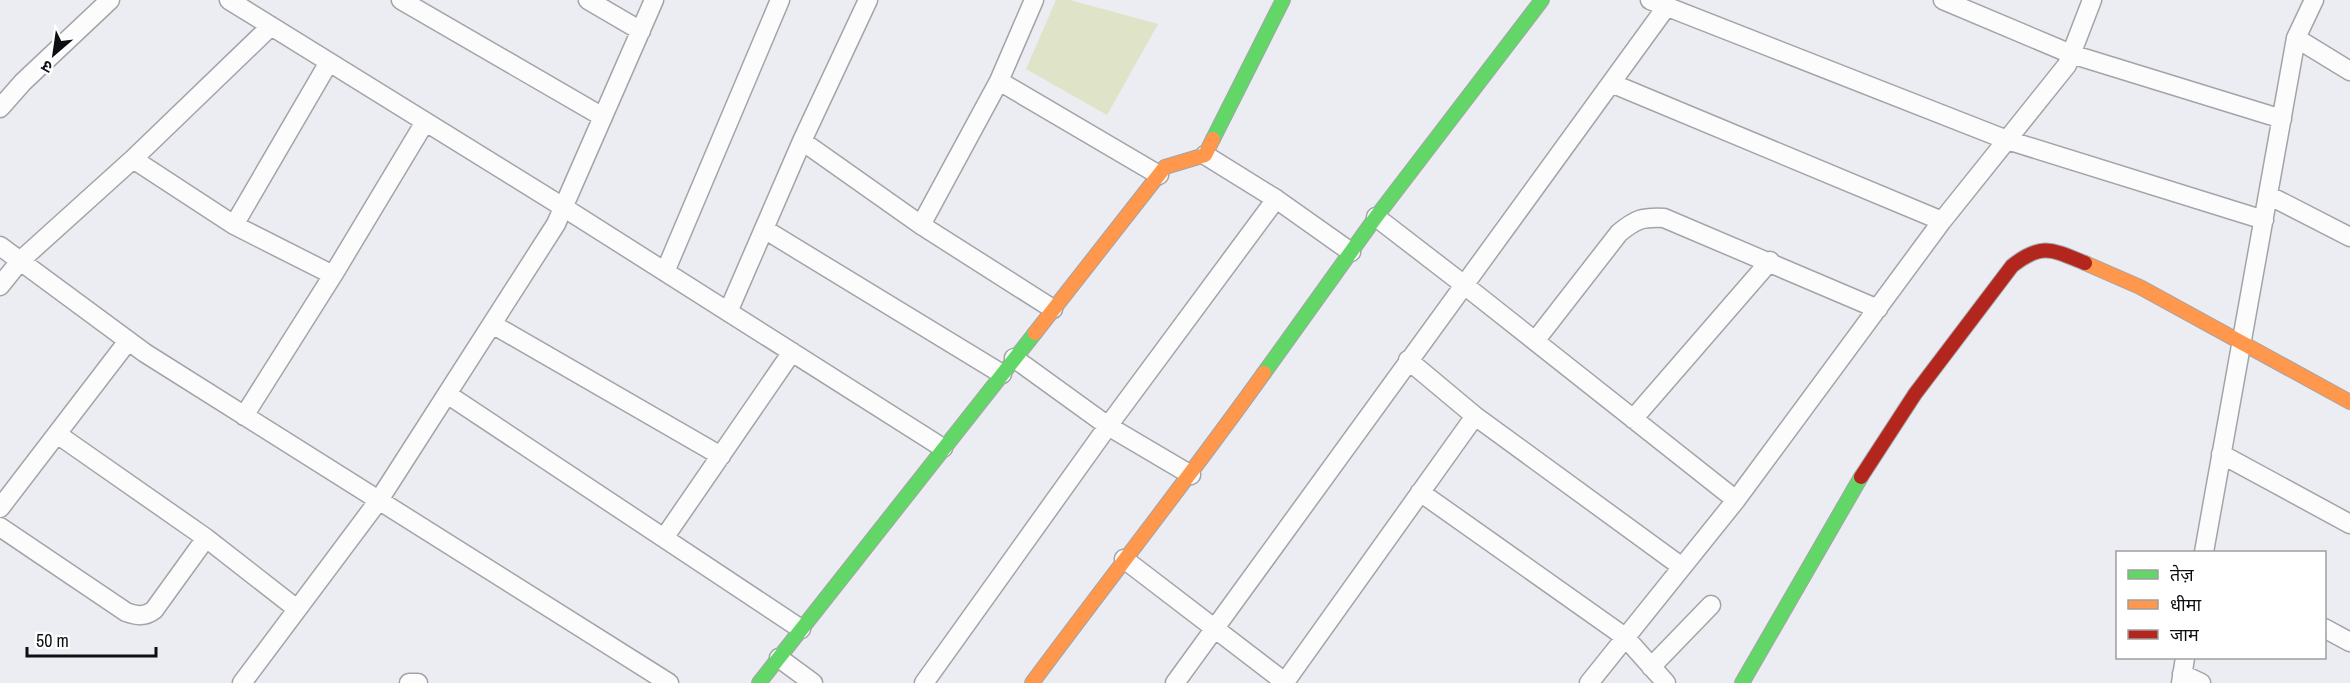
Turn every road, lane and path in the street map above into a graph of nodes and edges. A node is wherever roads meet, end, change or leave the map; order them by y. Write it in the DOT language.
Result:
graph roads {
  1 [pos="110,0"];
  2 [pos="229,0"];
  3 [pos="401,0"];
  4 [pos="588,0"];
  5 [pos="654,0"];
  6 [pos="780,0"];
  7 [pos="868,0"];
  8 [pos="1034,0"];
  9 [pos="1283,0"];
  10 [pos="1542,0"];
  11 [pos="1650,0"];
  12 [pos="2092,0"];
  13 [pos="2314,0"];
  14 [pos="1951,1"];
  15 [pos="1667,6"];
  16 [pos="271,26"];
  17 [pos="640,31"];
  18 [pos="2296,38"];
  19 [pos="2071,54"];
  20 [pos="329,63"];
  21 [pos="2350,70"];
  22 [pos="999,81"];
  23 [pos="1611,83"];
  24 [pos="0,108"];
  25 [pos="603,117"];
  26 [pos="2282,119"];
  27 [pos="425,122"];
  28 [pos="2007,140"];
  29 [pos="802,141"];
  30 [pos="1205,155"];
  31 [pos="133,159"];
  32 [pos="1159,175"];
  33 [pos="2268,195"];
  34 [pos="1276,199"];
  35 [pos="563,207"];
  36 [pos="1376,217"];
  37 [pos="2264,220"];
  38 [pos="1942,221"];
  39 [pos="234,225"];
  40 [pos="921,225"];
  41 [pos="764,230"];
  42 [pos="2350,237"];
  43 [pos="0,246"];
  44 [pos="1351,252"];
  45 [pos="20,261"];
  46 [pos="1770,261"];
  47 [pos="664,272"];
  48 [pos="333,275"];
  49 [pos="1463,284"];
  50 [pos="0,286"];
  51 [pos="1053,309"];
  52 [pos="1878,309"];
  53 [pos="728,312"];
  54 [pos="492,324"];
  55 [pos="128,341"];
  56 [pos="1535,341"];
  57 [pos="2241,342"];
  58 [pos="792,352"];
  59 [pos="1014,358"];
  60 [pos="1408,360"];
  61 [pos="1002,374"];
  62 [pos="447,394"];
  63 [pos="2350,402"];
  64 [pos="244,416"];
  65 [pos="1475,416"];
  66 [pos="1633,419"];
  67 [pos="1108,426"];
  68 [pos="57,434"];
  69 [pos="943,448"];
  70 [pos="2221,454"];
  71 [pos="721,456"];
  72 [pos="1191,475"];
  73 [pos="1420,492"];
  74 [pos="379,500"];
  75 [pos="1736,500"];
  76 [pos="0,508"];
  77 [pos="2350,524"];
  78 [pos="0,527"];
  79 [pos="206,538"];
  80 [pos="664,538"];
  81 [pos="2204,551"];
  82 [pos="1124,558"];
  83 [pos="1682,567"];
  84 [pos="1712,605"];
  85 [pos="297,609"];
  86 [pos="1215,628"];
  87 [pos="801,629"];
  88 [pos="2326,629"];
  89 [pos="1626,637"];
  90 [pos="2350,642"];
  91 [pos="778,658"];
  92 [pos="1651,667"];
  93 [pos="2183,672"];
  94 [pos="1285,682"];
  95 [pos="242,683"];
  96 [pos="409,683"];
  97 [pos="418,683"];
  98 [pos="669,683"];
  99 [pos="759,683"];
  100 [pos="813,683"];
  101 [pos="924,683"];
  102 [pos="1032,683"];
  103 [pos="1175,683"];
  104 [pos="1589,683"];
  105 [pos="1666,683"];
  106 [pos="1742,683"];
  107 [pos="2201,683"];
  1 -- 24 [label="street"];
  2 -- 16 [label="street"];
  3 -- 25 [label="street"];
  4 -- 17 [label="street"];
  5 -- 17 [label="street"];
  6 -- 47 [label="street"];
  7 -- 29 [label="street"];
  8 -- 22 [label="street"];
  9 -- 30 [label="street"];
  10 -- 36 [label="street"];
  11 -- 15 [label="street"];
  12 -- 19 [label="street"];
  13 -- 18 [label="street"];
  14 -- 19 [label="street"];
  15 -- 23 [label="street"];
  15 -- 28 [label="street"];
  16 -- 20 [label="street"];
  16 -- 31 [label="street"];
  17 -- 25 [label="street"];
  18 -- 21 [label="street"];
  18 -- 26 [label="street"];
  19 -- 26 [label="street"];
  19 -- 28 [label="street"];
  20 -- 27 [label="street"];
  20 -- 39 [label="street"];
  22 -- 32 [label="street"];
  22 -- 40 [label="street"];
  23 -- 38 [label="street"];
  23 -- 49 [label="street"];
  25 -- 35 [label="street"];
  26 -- 33 [label="street"];
  27 -- 35 [label="street"];
  27 -- 48 [label="street"];
  28 -- 37 [label="street"];
  28 -- 38 [label="street"];
  29 -- 40 [label="street"];
  29 -- 41 [label="street"];
  30 -- 32 [label="street"];
  30 -- 34 [label="street"];
  31 -- 39 [label="street"];
  31 -- 45 [label="street"];
  32 -- 51 [label="street"];
  33 -- 37 [label="street"];
  33 -- 42 [label="street"];
  34 -- 44 [label="street"];
  34 -- 67 [label="street"];
  35 -- 47 [label="street"];
  35 -- 54 [label="street"];
  36 -- 44 [label="street"];
  36 -- 49 [label="street"];
  37 -- 57 [label="street"];
  38 -- 52 [label="street"];
  39 -- 48 [label="street"];
  40 -- 51 [label="street"];
  41 -- 53 [label="street"];
  41 -- 61 [label="street"];
  43 -- 45 [label="street"];
  44 -- 72 [label="street"];
  45 -- 50 [label="street"];
  45 -- 55 [label="street"];
  46 -- 52 [label="street"];
  46 -- 56 [label="street"];
  46 -- 66 [label="street"];
  47 -- 53 [label="street"];
  48 -- 64 [label="street"];
  49 -- 56 [label="street"];
  49 -- 60 [label="street"];
  51 -- 59 [label="street"];
  52 -- 75 [label="street"];
  53 -- 58 [label="street"];
  54 -- 62 [label="street"];
  54 -- 71 [label="street"];
  55 -- 64 [label="street"];
  55 -- 68 [label="street"];
  56 -- 66 [label="street"];
  57 -- 63 [label="street"];
  57 -- 70 [label="street"];
  57 -- 106 [label="street"];
  58 -- 69 [label="street"];
  58 -- 71 [label="street"];
  59 -- 61 [label="street"];
  59 -- 67 [label="street"];
  60 -- 65 [label="street"];
  60 -- 86 [label="street"];
  61 -- 69 [label="street"];
  62 -- 74 [label="street"];
  62 -- 80 [label="street"];
  64 -- 74 [label="street"];
  65 -- 73 [label="street"];
  65 -- 83 [label="street"];
  66 -- 75 [label="street"];
  67 -- 72 [label="street"];
  67 -- 101 [label="street"];
  68 -- 76 [label="street"];
  68 -- 79 [label="street"];
  69 -- 87 [label="street"];
  70 -- 77 [label="street"];
  70 -- 81 [label="street"];
  71 -- 80 [label="street"];
  72 -- 82 [label="street"];
  73 -- 89 [label="street"];
  73 -- 94 [label="street"];
  74 -- 85 [label="street"];
  74 -- 98 [label="street"];
  75 -- 83 [label="street"];
  78 -- 79 [label="street"];
  79 -- 85 [label="street"];
  80 -- 87 [label="street"];
  82 -- 86 [label="street"];
  82 -- 102 [label="street"];
  83 -- 89 [label="street"];
  84 -- 92 [label="street"];
  85 -- 95 [label="street"];
  86 -- 94 [label="street"];
  86 -- 103 [label="street"];
  87 -- 91 [label="street"];
  88 -- 90 [label="street"];
  89 -- 92 [label="street"];
  89 -- 104 [label="street"];
  91 -- 99 [label="street"];
  91 -- 100 [label="street"];
  92 -- 105 [label="street"];
  93 -- 107 [label="street"];
  96 -- 97 [label="street"];
}
